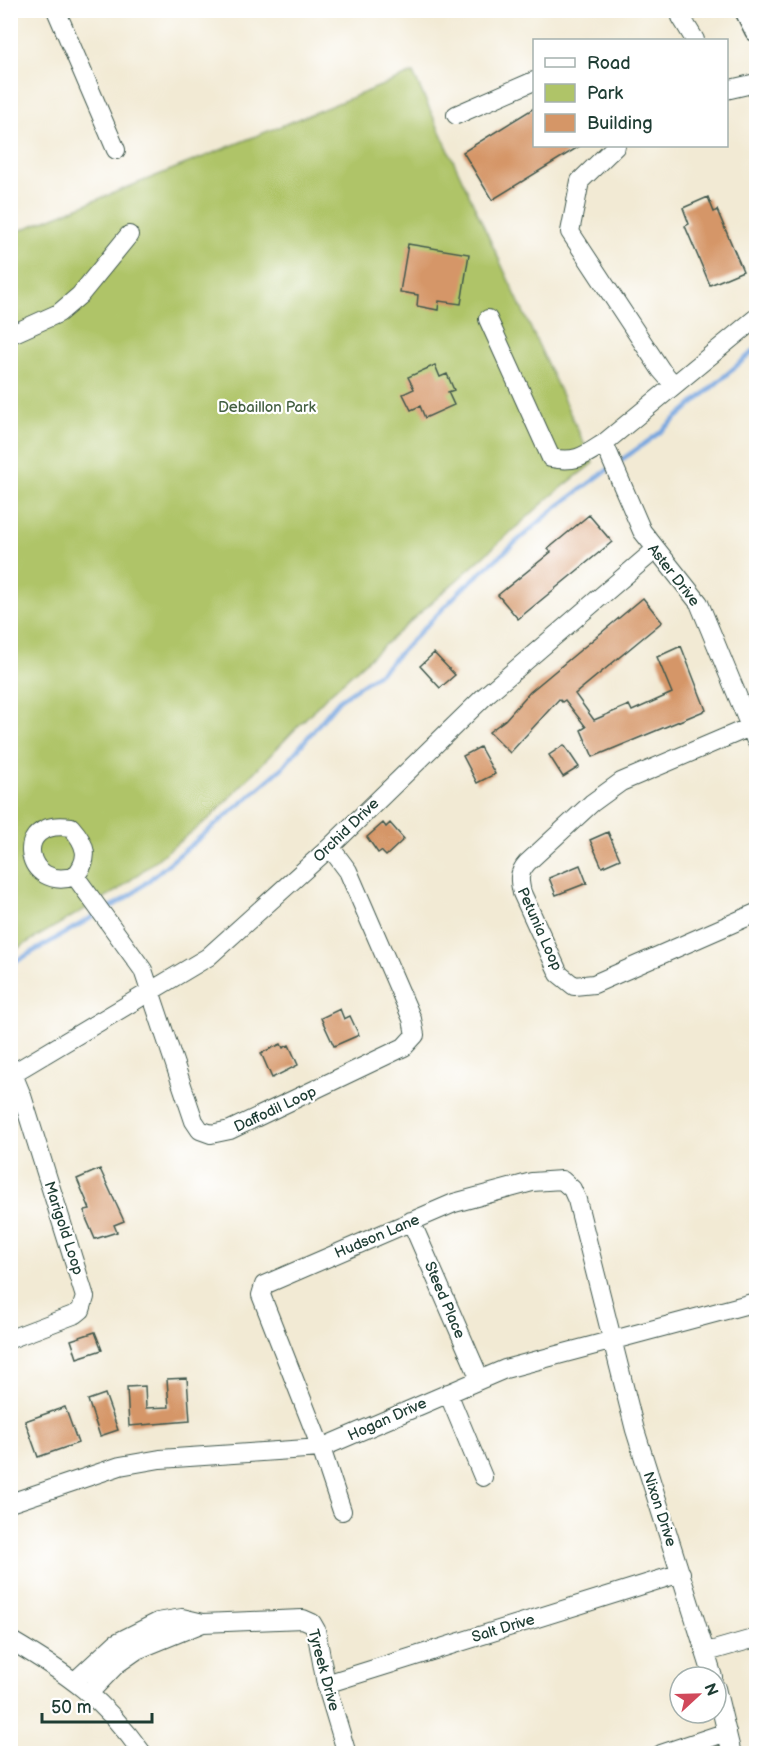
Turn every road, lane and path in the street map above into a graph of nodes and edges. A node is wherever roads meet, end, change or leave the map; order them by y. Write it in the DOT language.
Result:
graph roads {
  1 [pos="56,10"];
  2 [pos="692,10"];
  3 [pos="746,10"];
  4 [pos="756,30"];
  5 [pos="694,39"];
  6 [pos="533,81"];
  7 [pos="756,83"];
  8 [pos="728,90"];
  9 [pos="456,115"];
  10 [pos="615,147"];
  11 [pos="116,150"];
  12 [pos="129,235"];
  13 [pos="756,318"];
  14 [pos="488,319"];
  15 [pos="10,335"];
  16 [pos="674,385"];
  17 [pos="604,443"];
  18 [pos="655,550"];
  19 [pos="753,734"];
  20 [pos="330,847"];
  21 [pos="75,876"];
  22 [pos="756,912"];
  23 [pos="152,991"];
  24 [pos="12,1075"];
  25 [pos="411,1221"];
  26 [pos="756,1302"];
  27 [pos="10,1339"];
  28 [pos="611,1340"];
  29 [pos="480,1379"];
  30 [pos="448,1393"];
  31 [pos="321,1448"];
  32 [pos="483,1477"];
  33 [pos="10,1503"];
  34 [pos="342,1511"];
  35 [pos="681,1573"];
  36 [pos="756,1638"];
  37 [pos="10,1640"];
  38 [pos="707,1652"];
  39 [pos="710,1665"];
  40 [pos="326,1683"];
  41 [pos="83,1687"];
  42 [pos="725,1725"];
  43 [pos="727,1732"];
  44 [pos="143,1754"];
  45 [pos="347,1754"];
  46 [pos="661,1754"];
  47 [pos="732,1754"];
  1 -- 11 [label="street"];
  2 -- 5 [label="street"];
  3 -- 4 [label="main road"];
  6 -- 9 [label="street"];
  7 -- 8 [label="street"];
  10 -- 16 [label="street"];
  12 -- 15 [label="street"];
  13 -- 16 [label="street"];
  14 -- 17 [label="street"];
  16 -- 17 [label="street"];
  17 -- 18 [label="street, Aster Drive"];
  18 -- 19 [label="street, Aster Drive"];
  18 -- 20 [label="street, Orchid Drive"];
  19 -- 22 [label="street, Petunia Loop"];
  20 -- 23 [label="street, Orchid Drive"];
  20 -- 23 [label="street, Daffodil Loop"];
  21 -- 23 [label="street, Daffodil Loop"];
  23 -- 24 [label="street, Orchid Drive"];
  24 -- 27 [label="street, Marigold Loop"];
  25 -- 28 [label="street, Hudson Lane"];
  25 -- 29 [label="street, Steed Place"];
  25 -- 31 [label="street, Hudson Lane"];
  26 -- 28 [label="street, Hogan Drive"];
  28 -- 29 [label="street, Hogan Drive"];
  28 -- 35 [label="street, Nixon Drive"];
  29 -- 30 [label="street, Hogan Drive"];
  30 -- 31 [label="street, Hogan Drive"];
  30 -- 32 [label="street"];
  31 -- 33 [label="street, Hogan Drive"];
  31 -- 34 [label="street, Hudson Lane"];
  35 -- 38 [label="street, Nixon Drive"];
  35 -- 40 [label="street, Salt Drive"];
  36 -- 38 [label="street"];
  37 -- 41 [label="street"];
  38 -- 39 [label="street, Nixon Drive"];
  40 -- 41 [label="street, Tyreek Drive"];
  40 -- 45 [label="street, Tyreek Drive"];
  41 -- 44 [label="street"];
  42 -- 43 [label="street"];
  43 -- 46 [label="street"];
  43 -- 47 [label="street"];
}
